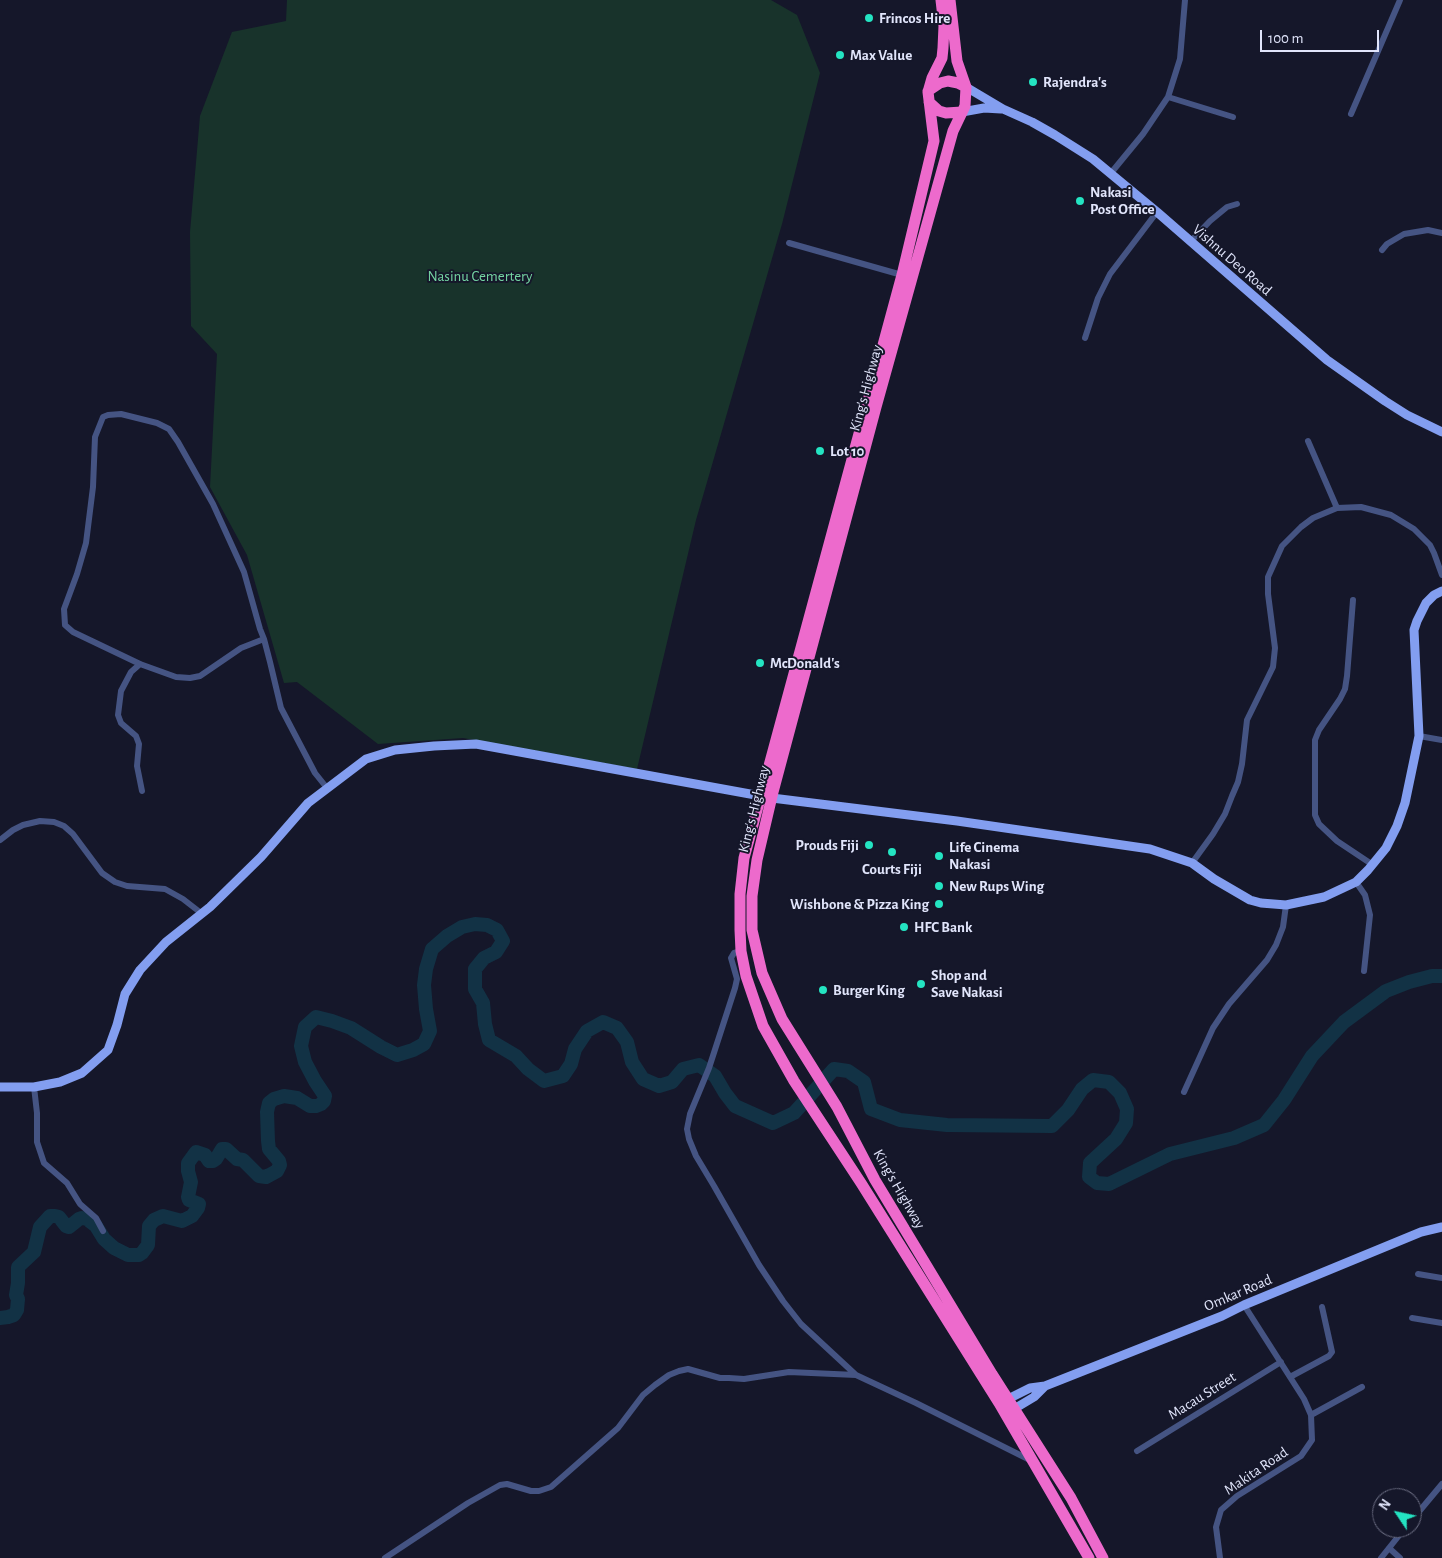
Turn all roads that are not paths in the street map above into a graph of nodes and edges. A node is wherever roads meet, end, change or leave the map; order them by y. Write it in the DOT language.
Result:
graph roads {
  1 [pos="941,0"];
  2 [pos="950,0"];
  3 [pos="1186,0"];
  4 [pos="1400,0"];
  5 [pos="966,87"];
  6 [pos="928,96"];
  7 [pos="1168,97"];
  8 [pos="1003,109"];
  9 [pos="962,112"];
  10 [pos="1351,114"];
  11 [pos="1233,117"];
  12 [pos="1110,173"];
  13 [pos="1236,204"];
  14 [pos="1157,212"];
  15 [pos="1442,234"];
  16 [pos="1190,242"];
  17 [pos="789,243"];
  18 [pos="1382,250"];
  19 [pos="902,275"];
  20 [pos="1086,338"];
  21 [pos="1442,432"];
  22 [pos="1308,441"];
  23 [pos="1337,508"];
  24 [pos="1442,574"];
  25 [pos="1442,591"];
  26 [pos="1353,600"];
  27 [pos="264,639"];
  28 [pos="140,664"];
  29 [pos="1419,736"];
  30 [pos="1442,740"];
  31 [pos="326,788"];
  32 [pos="142,791"];
  33 [pos="766,797"];
  34 [pos="0,840"];
  35 [pos="1192,863"];
  36 [pos="1373,865"];
  37 [pos="1356,882"];
  38 [pos="1286,905"];
  39 [pos="202,913"];
  40 [pos="741,951"];
  41 [pos="1364,970"];
  42 [pos="0,1087"];
  43 [pos="34,1087"];
  44 [pos="1184,1092"];
  45 [pos="1442,1227"];
  46 [pos="103,1231"];
  47 [pos="1418,1274"];
  48 [pos="1442,1278"];
  49 [pos="1244,1305"];
  50 [pos="1322,1307"];
  51 [pos="1412,1318"];
  52 [pos="1442,1323"];
  53 [pos="1281,1362"];
  54 [pos="856,1375"];
  55 [pos="1290,1377"];
  56 [pos="1362,1387"];
  57 [pos="1006,1406"];
  58 [pos="1311,1414"];
  59 [pos="1137,1451"];
  60 [pos="1033,1462"];
  61 [pos="1442,1484"];
  62 [pos="1422,1508"];
  63 [pos="1397,1538"];
  64 [pos="1389,1548"];
  65 [pos="385,1558"];
  66 [pos="1090,1558"];
  67 [pos="1103,1558"];
  68 [pos="1220,1558"];
  69 [pos="1380,1558"];
  70 [pos="1400,1558"];
  1 -- 6 [label="highway, King's Highway"];
  2 -- 5 [label="highway, King's Highway"];
  3 -- 7 [label="street"];
  4 -- 10 [label="street"];
  5 -- 6 [label="highway"];
  5 -- 8 [label="street, Vishnu Deo Road"];
  5 -- 9 [label="highway, King's Highway"];
  6 -- 9 [label="highway"];
  6 -- 19 [label="highway, King's Highway"];
  7 -- 11 [label="street"];
  7 -- 12 [label="street"];
  8 -- 9 [label="street, Vishnu Deo Road"];
  8 -- 12 [label="street, Vishnu Deo Road"];
  9 -- 33 [label="highway, King's Highway"];
  12 -- 14 [label="street, Vishnu Deo Road"];
  13 -- 16 [label="street"];
  14 -- 16 [label="street, Vishnu Deo Road"];
  14 -- 20 [label="street"];
  15 -- 18 [label="street"];
  16 -- 21 [label="street, Vishnu Deo Road"];
  17 -- 19 [label="street"];
  19 -- 33 [label="highway, King's Highway"];
  22 -- 23 [label="street"];
  23 -- 24 [label="street"];
  23 -- 35 [label="street"];
  25 -- 29 [label="street"];
  26 -- 36 [label="street"];
  27 -- 28 [label="street"];
  27 -- 28 [label="street"];
  27 -- 31 [label="street"];
  28 -- 32 [label="street"];
  29 -- 30 [label="street"];
  29 -- 36 [label="street"];
  31 -- 33 [label="street"];
  31 -- 39 [label="street"];
  33 -- 35 [label="street"];
  33 -- 40 [label="highway, King's Highway"];
  33 -- 57 [label="highway, King's Highway"];
  34 -- 39 [label="street"];
  35 -- 38 [label="street"];
  36 -- 37 [label="street"];
  37 -- 38 [label="street"];
  37 -- 41 [label="street"];
  38 -- 44 [label="street"];
  39 -- 43 [label="street"];
  40 -- 54 [label="street"];
  40 -- 57 [label="highway, King's Highway"];
  42 -- 43 [label="street"];
  43 -- 46 [label="street"];
  45 -- 49 [label="street, Omkar Road"];
  47 -- 48 [label="street"];
  49 -- 53 [label="street, Makita Road"];
  49 -- 57 [label="street, Omkar Road"];
  50 -- 55 [label="street"];
  51 -- 52 [label="street"];
  53 -- 55 [label="street, Makita Road"];
  53 -- 59 [label="street, Macau Street"];
  54 -- 60 [label="street"];
  54 -- 65 [label="street"];
  55 -- 58 [label="street, Makita Road"];
  56 -- 58 [label="street"];
  57 -- 60 [label="highway, King's Highway"];
  57 -- 67 [label="highway, King's Highway"];
  58 -- 68 [label="street, Makita Road"];
  60 -- 66 [label="highway, King's Highway"];
  61 -- 62 [label="street"];
  63 -- 64 [label="street"];
  64 -- 69 [label="street"];
  64 -- 70 [label="street"];
}
